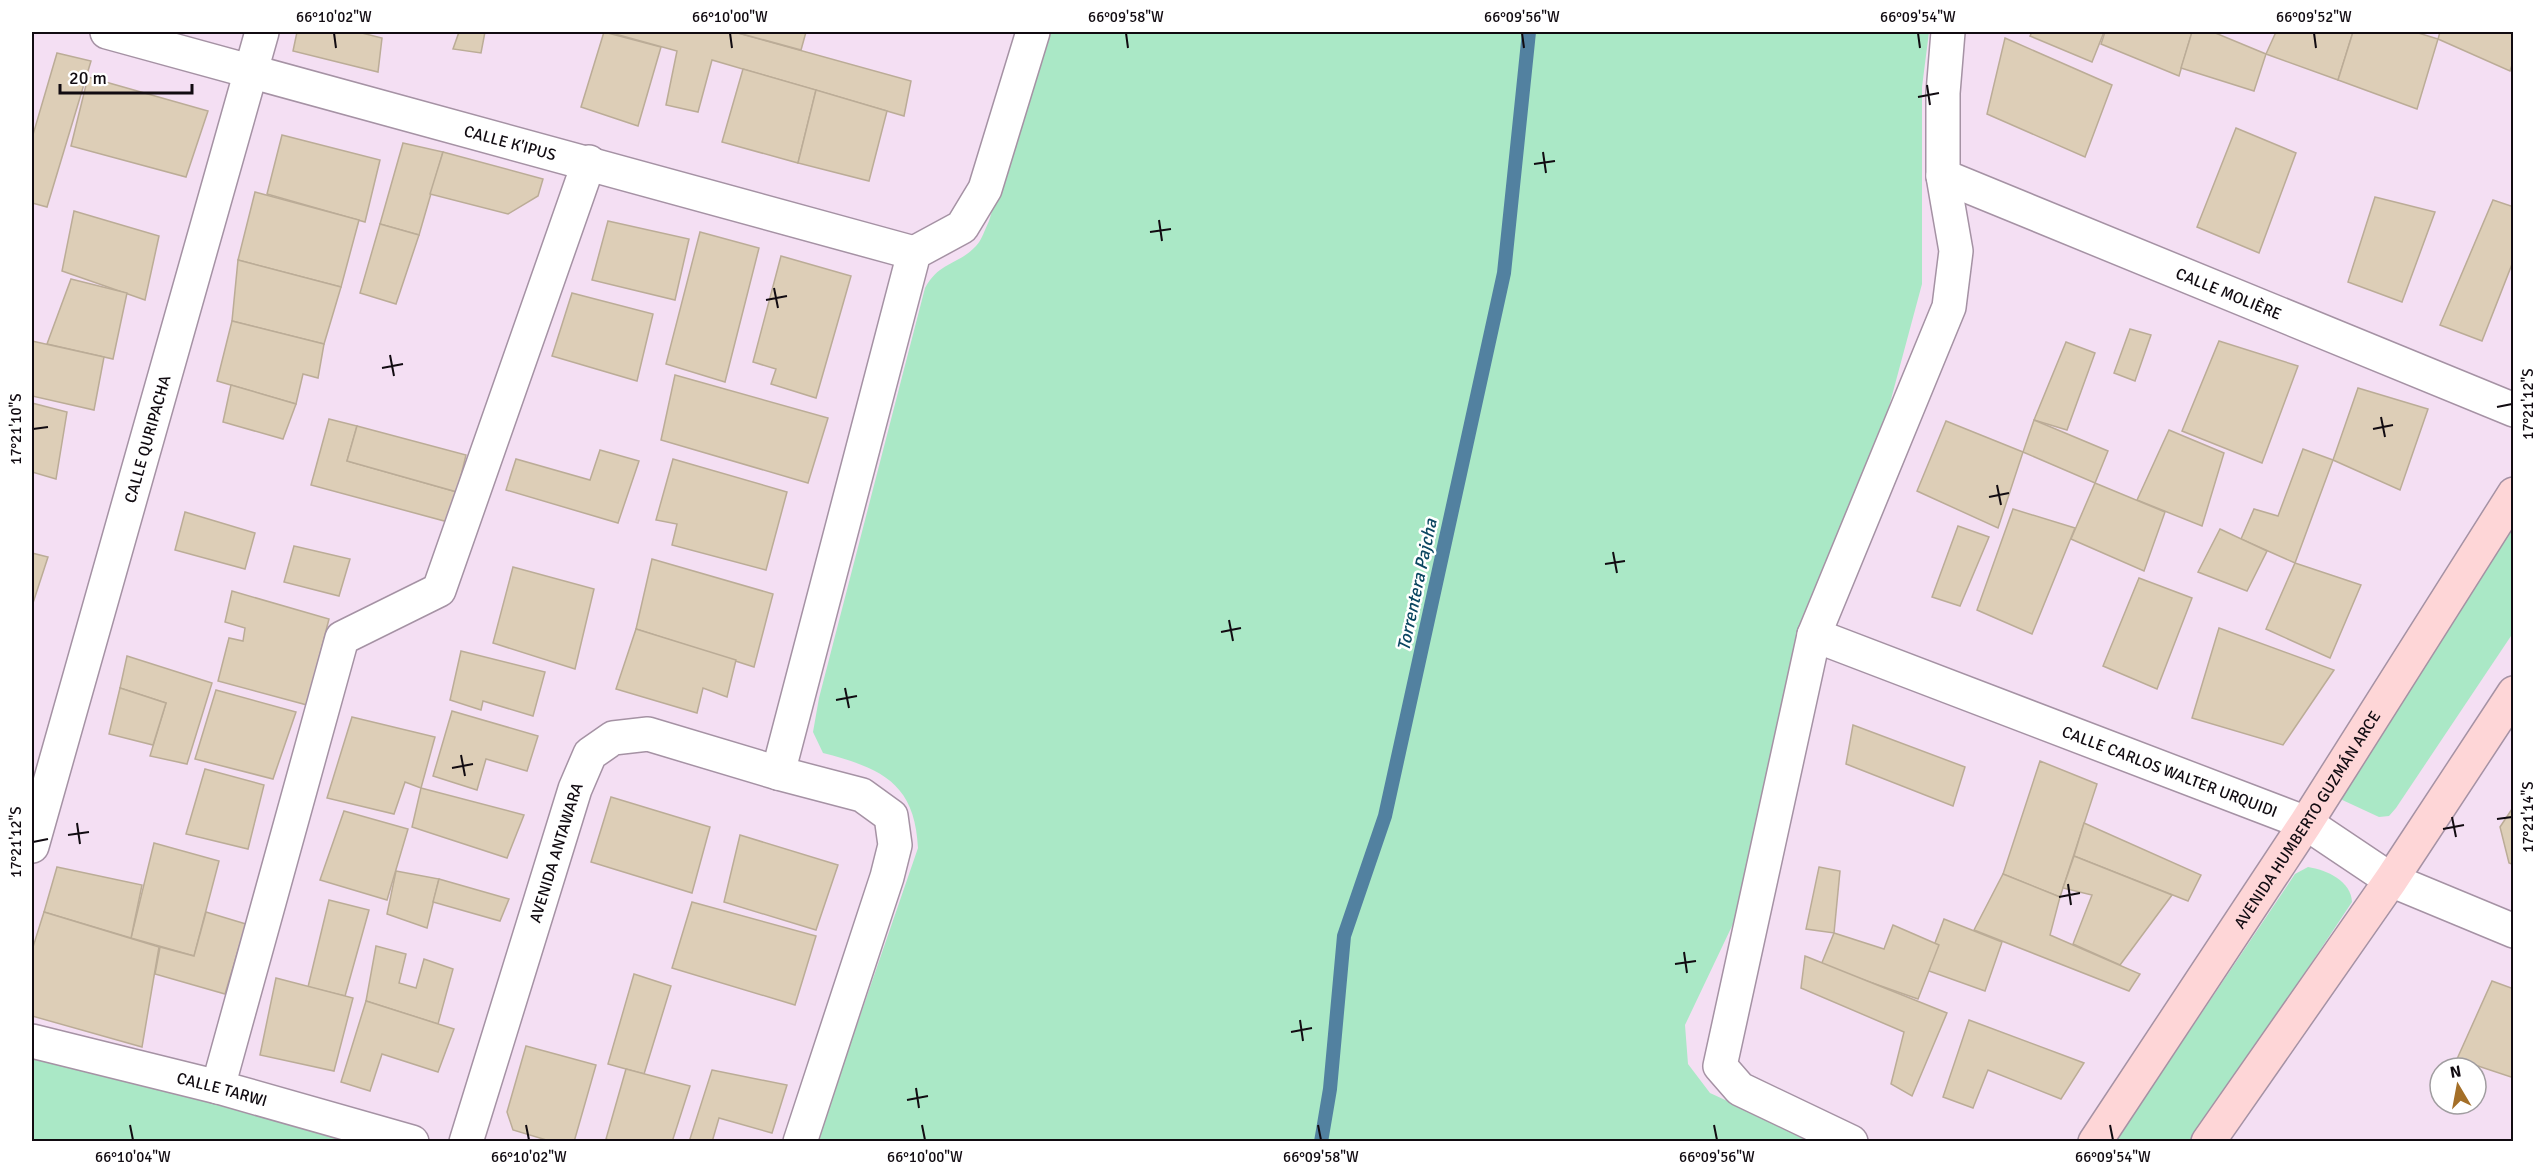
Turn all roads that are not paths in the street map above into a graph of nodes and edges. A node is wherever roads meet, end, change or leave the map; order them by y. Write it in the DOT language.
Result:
graph roads {
  1 [pos="107,32"];
  2 [pos="262,32"];
  3 [pos="1033,32"];
  4 [pos="1948,32"];
  5 [pos="251,71"];
  6 [pos="589,162"];
  7 [pos="1943,176"];
  8 [pos="914,253"];
  9 [pos="2514,410"];
  10 [pos="2514,494"];
  11 [pos="1814,635"];
  12 [pos="2514,693"];
  13 [pos="778,773"];
  14 [pos="2306,823"];
  15 [pos="32,846"];
  16 [pos="2391,880"];
  17 [pos="2514,931"];
  18 [pos="32,1041"];
  19 [pos="218,1087"];
  20 [pos="412,1142"];
  21 [pos="466,1142"];
  22 [pos="800,1142"];
  23 [pos="1851,1142"];
  24 [pos="2095,1142"];
  25 [pos="2208,1142"];
  1 -- 5 [label="street, CALLE K'IPUS"];
  2 -- 5 [label="street, CALLE QURIPACHA"];
  3 -- 8 [label="street"];
  4 -- 7 [label="street"];
  5 -- 6 [label="street, CALLE K'IPUS"];
  5 -- 15 [label="street, CALLE QURIPACHA"];
  6 -- 8 [label="street, CALLE K'IPUS"];
  6 -- 19 [label="street"];
  7 -- 9 [label="street, CALLE MOLIÈRE"];
  7 -- 11 [label="street"];
  8 -- 13 [label="street"];
  10 -- 14 [label="main road, AVENIDA HUMBERTO GUZMÁN ARCE"];
  11 -- 14 [label="street, CALLE CARLOS WALTER URQUIDI"];
  11 -- 23 [label="street"];
  12 -- 16 [label="main road"];
  13 -- 21 [label="street, AVENIDA ANTAWARA"];
  13 -- 22 [label="street, AVENIDA ANTAWARA"];
  14 -- 16 [label="street, CALLE CARLOS WALTER URQUIDI"];
  14 -- 24 [label="main road, AVENIDA HUMBERTO GUZMÁN ARCE"];
  16 -- 17 [label="street, CALLE CARLOS WALTER URQUIDI"];
  16 -- 25 [label="main road"];
  18 -- 19 [label="street, CALLE TARWI"];
  19 -- 20 [label="street, CALLE TARWI"];
}
